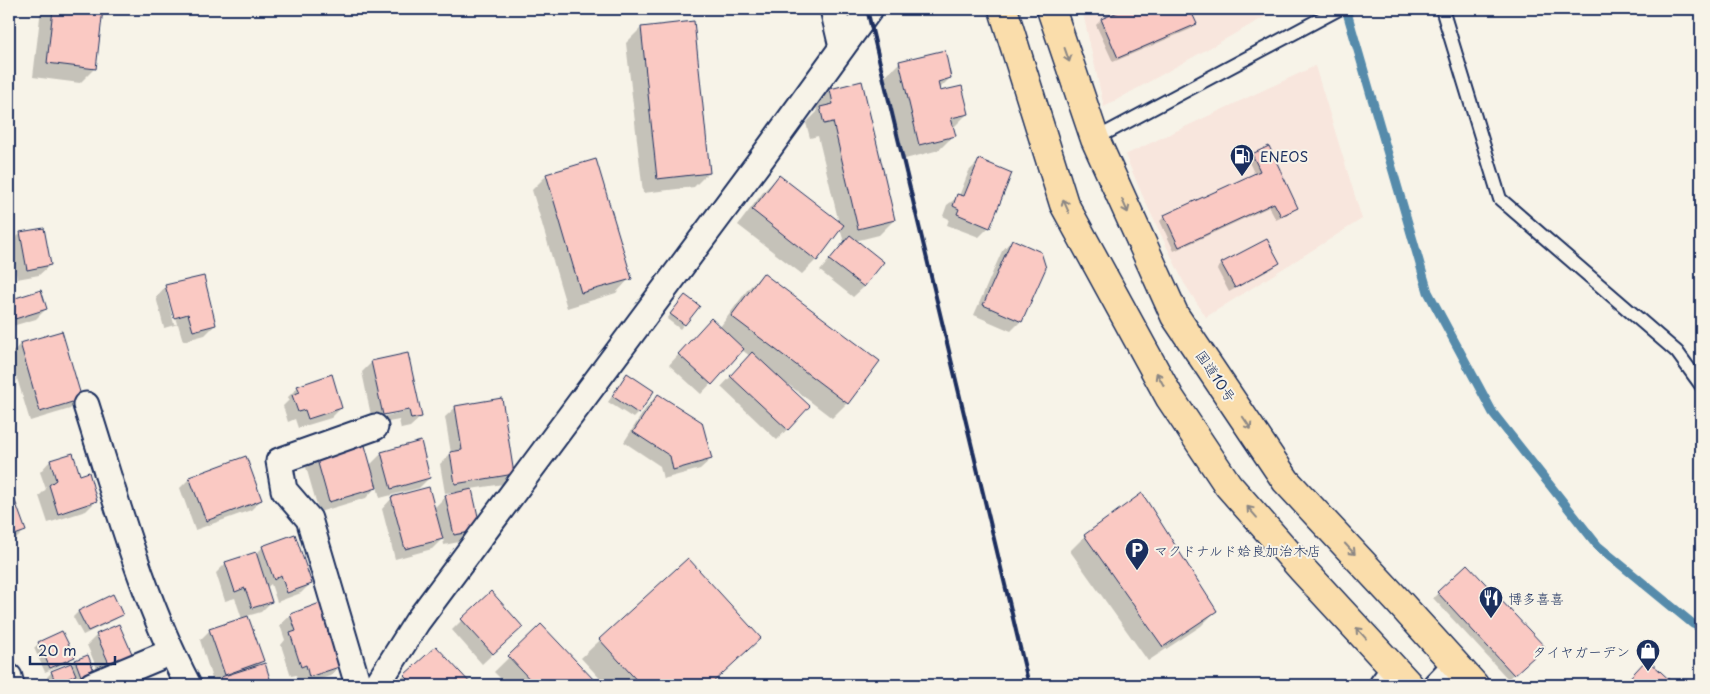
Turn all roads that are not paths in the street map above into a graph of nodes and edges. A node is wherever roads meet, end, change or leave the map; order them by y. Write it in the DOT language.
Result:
graph roads {
  1 [pos="833,9"];
  2 [pos="870,9"];
  3 [pos="1003,9"];
  4 [pos="1051,9"];
  5 [pos="1339,9"];
  6 [pos="1442,9"];
  7 [pos="842,47"];
  8 [pos="1106,133"];
  9 [pos="1701,385"];
  10 [pos="86,405"];
  11 [pos="375,427"];
  12 [pos="170,652"];
  13 [pos="1455,665"];
  14 [pos="9,676"];
  15 [pos="1395,680"];
  16 [pos="11,685"];
  17 [pos="92,685"];
  18 [pos="188,685"];
  19 [pos="358,685"];
  20 [pos="377,685"];
  21 [pos="1436,685"];
  22 [pos="1474,685"];
  1 -- 7 [label="street"];
  2 -- 7 [label="street"];
  15 -- 3 [label="highway, one-way"];
  4 -- 8 [label="highway, 国道10号, one-way"];
  5 -- 8 [label="lane"];
  6 -- 9 [label="lane"];
  7 -- 20 [label="street"];
  8 -- 13 [label="highway, 国道10号, one-way"];
  10 -- 12 [label="street"];
  11 -- 19 [label="street"];
  12 -- 17 [label="street"];
  12 -- 18 [label="street"];
  13 -- 21 [label="street"];
  13 -- 22 [label="highway, 国道10号"];
  14 -- 16 [label="street"];
}
